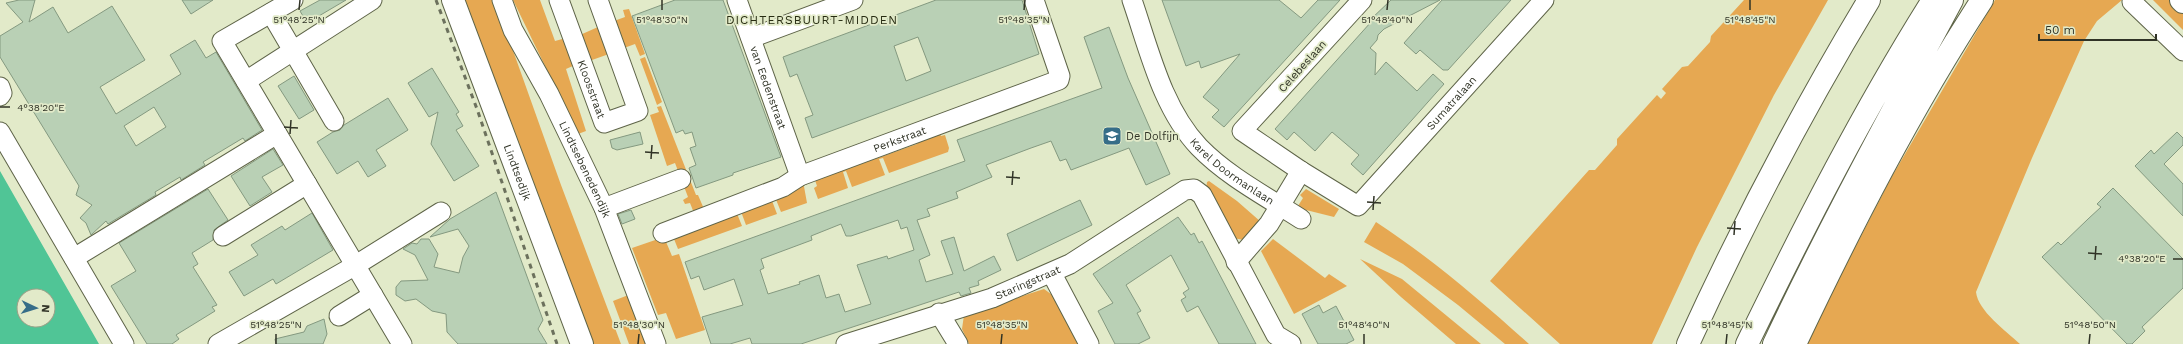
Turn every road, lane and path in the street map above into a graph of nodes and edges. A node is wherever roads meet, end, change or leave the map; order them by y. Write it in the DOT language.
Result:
graph roads {
  1 [pos="293,0"];
  2 [pos="372,0"];
  3 [pos="453,0"];
  4 [pos="502,0"];
  5 [pos="559,0"];
  6 [pos="598,0"];
  7 [pos="737,0"];
  8 [pos="853,0"];
  9 [pos="1034,0"];
  10 [pos="1132,0"];
  11 [pos="1362,0"];
  12 [pos="1544,0"];
  13 [pos="1869,0"];
  14 [pos="1933,0"];
  15 [pos="1952,0"];
  16 [pos="1982,0"];
  17 [pos="2181,0"];
  18 [pos="2132,2"];
  19 [pos="2183,2"];
  20 [pos="271,13"];
  21 [pos="751,38"];
  22 [pos="294,51"];
  23 [pos="2183,51"];
  24 [pos="246,81"];
  25 [pos="0,87"];
  26 [pos="0,96"];
  27 [pos="334,121"];
  28 [pos="0,132"];
  29 [pos="278,134"];
  30 [pos="1301,171"];
  31 [pos="800,176"];
  32 [pos="681,178"];
  33 [pos="307,184"];
  34 [pos="1280,206"];
  35 [pos="604,208"];
  36 [pos="441,212"];
  37 [pos="1301,219"];
  38 [pos="663,233"];
  39 [pos="223,236"];
  40 [pos="74,258"];
  41 [pos="1236,262"];
  42 [pos="356,265"];
  43 [pos="1052,274"];
  44 [pos="373,295"];
  45 [pos="939,313"];
  46 [pos="339,316"];
  47 [pos="124,344"];
  48 [pos="218,344"];
  49 [pos="402,344"];
  50 [pos="582,344"];
  51 [pos="656,344"];
  52 [pos="846,344"];
  53 [pos="958,344"];
  54 [pos="1089,344"];
  55 [pos="1291,344"];
  56 [pos="1688,344"];
  57 [pos="1747,344"];
  58 [pos="1774,344"];
  59 [pos="1795,344"];
  1 -- 20 [label="street"];
  2 -- 22 [label="street"];
  3 -- 50 [label="main road, Lindtsedijk"];
  4 -- 35 [label="street, Lindtsebenedendijk"];
  5 -- 6 [label="street, Kloosstraat"];
  7 -- 21 [label="street, van Eedenstraat"];
  8 -- 21 [label="street"];
  9 -- 31 [label="street, Perkstraat"];
  10 -- 34 [label="street, Karel Doormanlaan"];
  11 -- 30 [label="street, Celebeslaan"];
  12 -- 30 [label="street, Sumatralaan"];
  13 -- 56 [label="main road"];
  14 -- 57 [label="main road"];
  15 -- 58 [label="main road"];
  16 -- 59 [label="main road"];
  17 -- 19 [label="main road"];
  18 -- 23 [label="street"];
  20 -- 22 [label="street"];
  20 -- 24 [label="street"];
  21 -- 31 [label="street, van Eedenstraat"];
  22 -- 24 [label="street"];
  22 -- 27 [label="street"];
  24 -- 29 [label="street"];
  25 -- 26 [label="street"];
  28 -- 40 [label="street"];
  29 -- 33 [label="street"];
  29 -- 40 [label="street"];
  30 -- 34 [label="street"];
  31 -- 38 [label="street, Perkstraat"];
  32 -- 35 [label="street"];
  33 -- 39 [label="street"];
  33 -- 42 [label="street"];
  34 -- 37 [label="street, Karel Doormanlaan"];
  34 -- 41 [label="street"];
  35 -- 51 [label="street, Lindtsebenedendijk"];
  36 -- 42 [label="street"];
  40 -- 47 [label="street"];
  41 -- 43 [label="street, Staringstraat"];
  41 -- 55 [label="street"];
  42 -- 44 [label="street"];
  42 -- 48 [label="street"];
  43 -- 45 [label="street, Staringstraat"];
  43 -- 54 [label="street"];
  44 -- 46 [label="street"];
  44 -- 49 [label="street"];
  45 -- 52 [label="street, Staringstraat"];
  45 -- 53 [label="street"];
}
